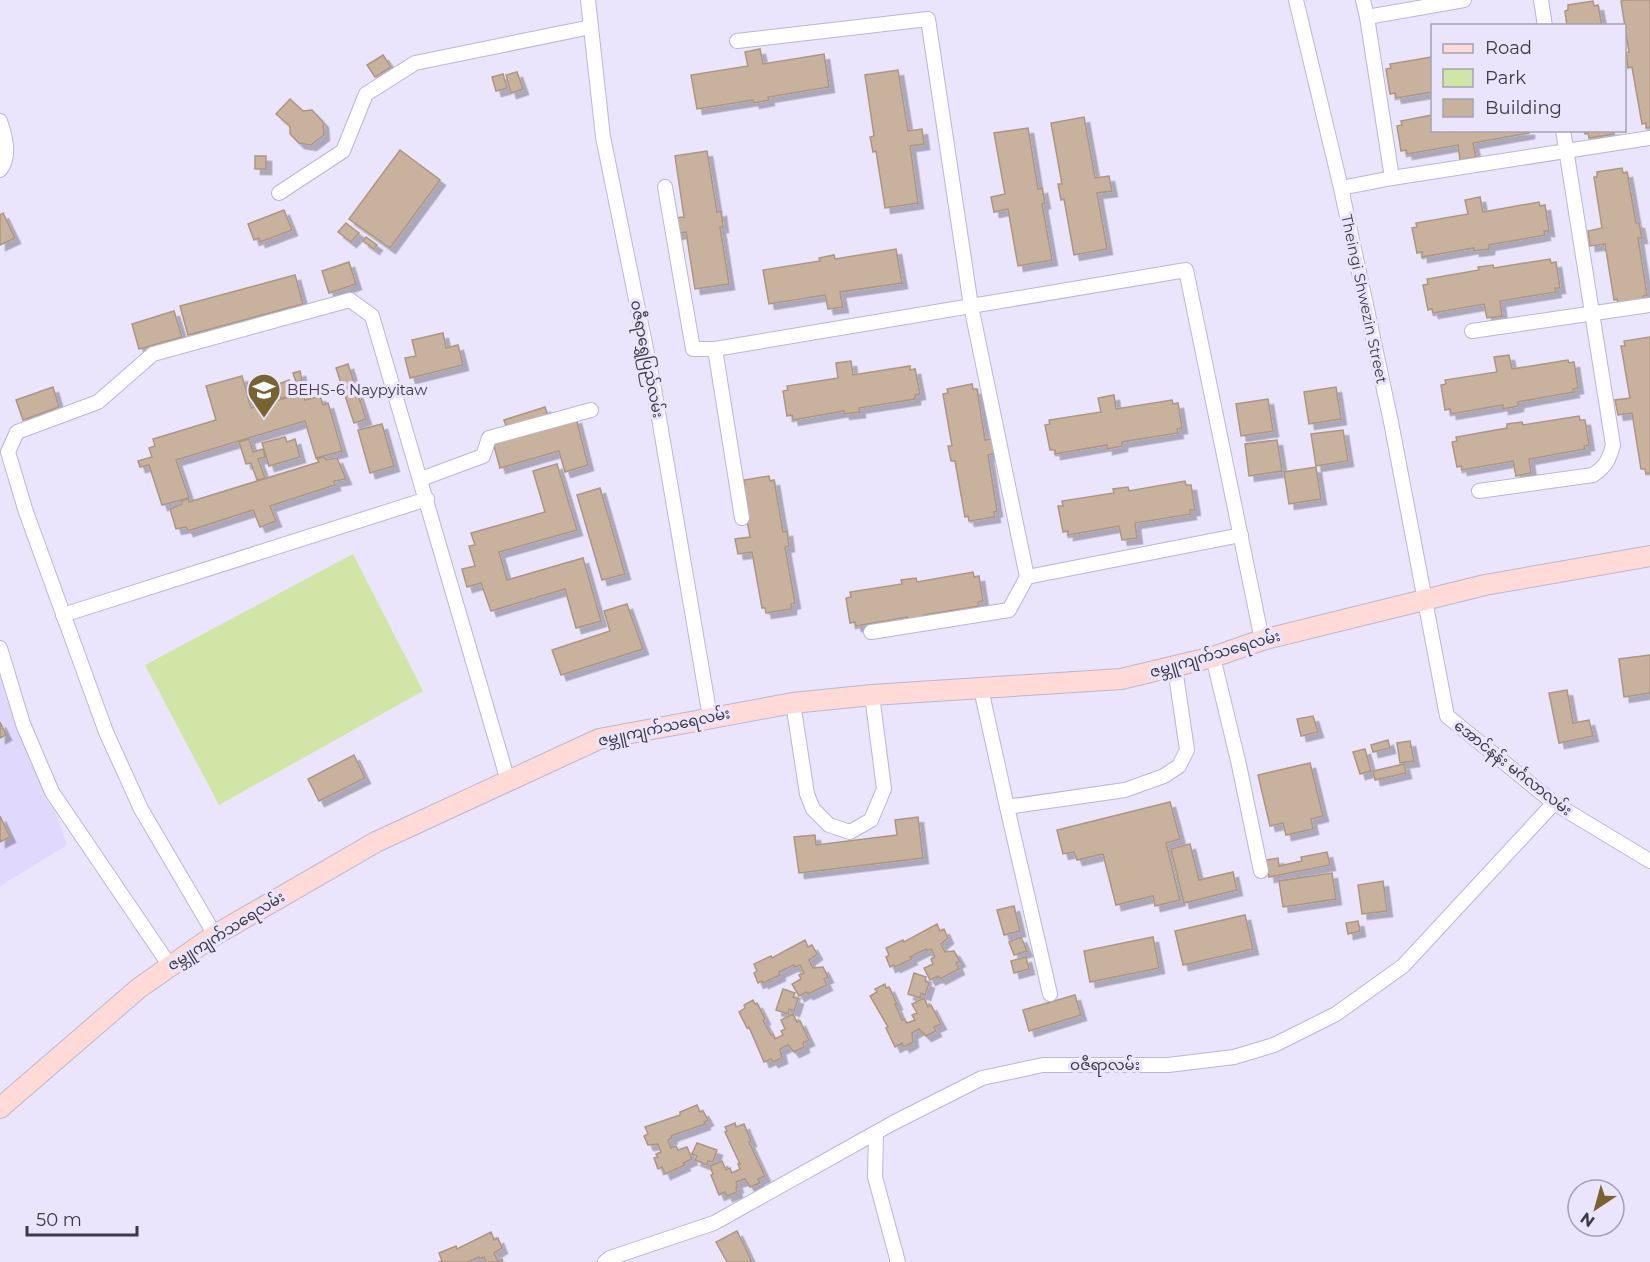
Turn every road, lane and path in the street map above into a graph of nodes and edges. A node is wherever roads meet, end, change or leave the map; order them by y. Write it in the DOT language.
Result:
graph roads {
  1 [pos="588,0"];
  2 [pos="1296,0"];
  3 [pos="1363,0"];
  4 [pos="1464,0"];
  5 [pos="1541,0"];
  6 [pos="1367,17"];
  7 [pos="1545,24"];
  8 [pos="591,27"];
  9 [pos="737,41"];
  10 [pos="0,121"];
  11 [pos="1563,132"];
  12 [pos="1650,138"];
  13 [pos="1567,150"];
  14 [pos="0,170"];
  15 [pos="1392,178"];
  16 [pos="665,187"];
  17 [pos="1341,188"];
  18 [pos="279,193"];
  19 [pos="1650,305"];
  20 [pos="971,306"];
  21 [pos="1593,313"];
  22 [pos="1472,331"];
  23 [pos="715,349"];
  24 [pos="591,410"];
  25 [pos="421,479"];
  26 [pos="1479,491"];
  27 [pos="427,499"];
  28 [pos="742,518"];
  29 [pos="1241,535"];
  30 [pos="1650,556"];
  31 [pos="1027,578"];
  32 [pos="1424,600"];
  33 [pos="63,615"];
  34 [pos="871,632"];
  35 [pos="1262,640"];
  36 [pos="0,648"];
  37 [pos="1213,657"];
  38 [pos="1175,668"];
  39 [pos="981,689"];
  40 [pos="872,694"];
  41 [pos="793,703"];
  42 [pos="710,717"];
  43 [pos="508,781"];
  44 [pos="1554,803"];
  45 [pos="1007,807"];
  46 [pos="1650,861"];
  47 [pos="1261,871"];
  48 [pos="215,935"];
  49 [pos="170,966"];
  50 [pos="1050,994"];
  51 [pos="0,1108"];
  52 [pos="876,1133"];
  53 [pos="605,1262"];
  54 [pos="898,1262"];
  1 -- 8 [label="street, ဝဇီရာရွှေပြည်လမ်း"];
  2 -- 17 [label="street, Theingi Shwezin Street"];
  3 -- 6 [label="street"];
  4 -- 6 [label="street"];
  5 -- 7 [label="street"];
  6 -- 15 [label="street"];
  8 -- 18 [label="street"];
  8 -- 42 [label="street, ဝဇီရာရွှေပြည်လမ်း"];
  9 -- 20 [label="street"];
  10 -- 14 [label="street"];
  11 -- 13 [label="street"];
  12 -- 13 [label="street"];
  13 -- 15 [label="street"];
  13 -- 21 [label="street"];
  15 -- 17 [label="street"];
  16 -- 23 [label="street"];
  17 -- 32 [label="street, Theingi Shwezin Street"];
  19 -- 21 [label="street"];
  20 -- 23 [label="street"];
  20 -- 29 [label="street"];
  20 -- 31 [label="street"];
  21 -- 22 [label="street"];
  21 -- 26 [label="street"];
  23 -- 28 [label="street"];
  24 -- 25 [label="street"];
  25 -- 27 [label="street"];
  25 -- 33 [label="street"];
  27 -- 33 [label="street"];
  27 -- 43 [label="street"];
  29 -- 31 [label="street"];
  29 -- 35 [label="street"];
  30 -- 32 [label="main road, ဇမ္ဘူကျက်သရေလမ်း"];
  31 -- 34 [label="street"];
  32 -- 35 [label="main road, ဇမ္ဘူကျက်သရေလမ်း"];
  32 -- 44 [label="street, အောင်နန်း မင်္ဂလာလမ်း"];
  33 -- 48 [label="street"];
  35 -- 37 [label="main road, ဇမ္ဘူကျက်သရေလမ်း"];
  36 -- 49 [label="street"];
  37 -- 38 [label="main road, ဇမ္ဘူကျက်သရေလမ်း"];
  37 -- 47 [label="street"];
  38 -- 39 [label="main road, ဇမ္ဘူကျက်သရေလမ်း"];
  38 -- 45 [label="street"];
  39 -- 40 [label="main road, ဇမ္ဘူကျက်သရေလမ်း"];
  39 -- 45 [label="street"];
  40 -- 41 [label="main road, ဇမ္ဘူကျက်သရေလမ်း"];
  40 -- 41 [label="street"];
  41 -- 42 [label="main road, ဇမ္ဘူကျက်သရေလမ်း"];
  42 -- 43 [label="main road, ဇမ္ဘူကျက်သရေလမ်း"];
  43 -- 48 [label="main road, ဇမ္ဘူကျက်သရေလမ်း"];
  44 -- 46 [label="street, အောင်နန်း မင်္ဂလာလမ်း"];
  44 -- 52 [label="street, ဝဇီရာလမ်း"];
  45 -- 50 [label="street"];
  48 -- 49 [label="main road, ဇမ္ဘူကျက်သရေလမ်း"];
  49 -- 51 [label="main road, ဇမ္ဘူကျက်သရေလမ်း"];
  52 -- 53 [label="street, ဝဇီရာလမ်း"];
  52 -- 54 [label="street"];
}
